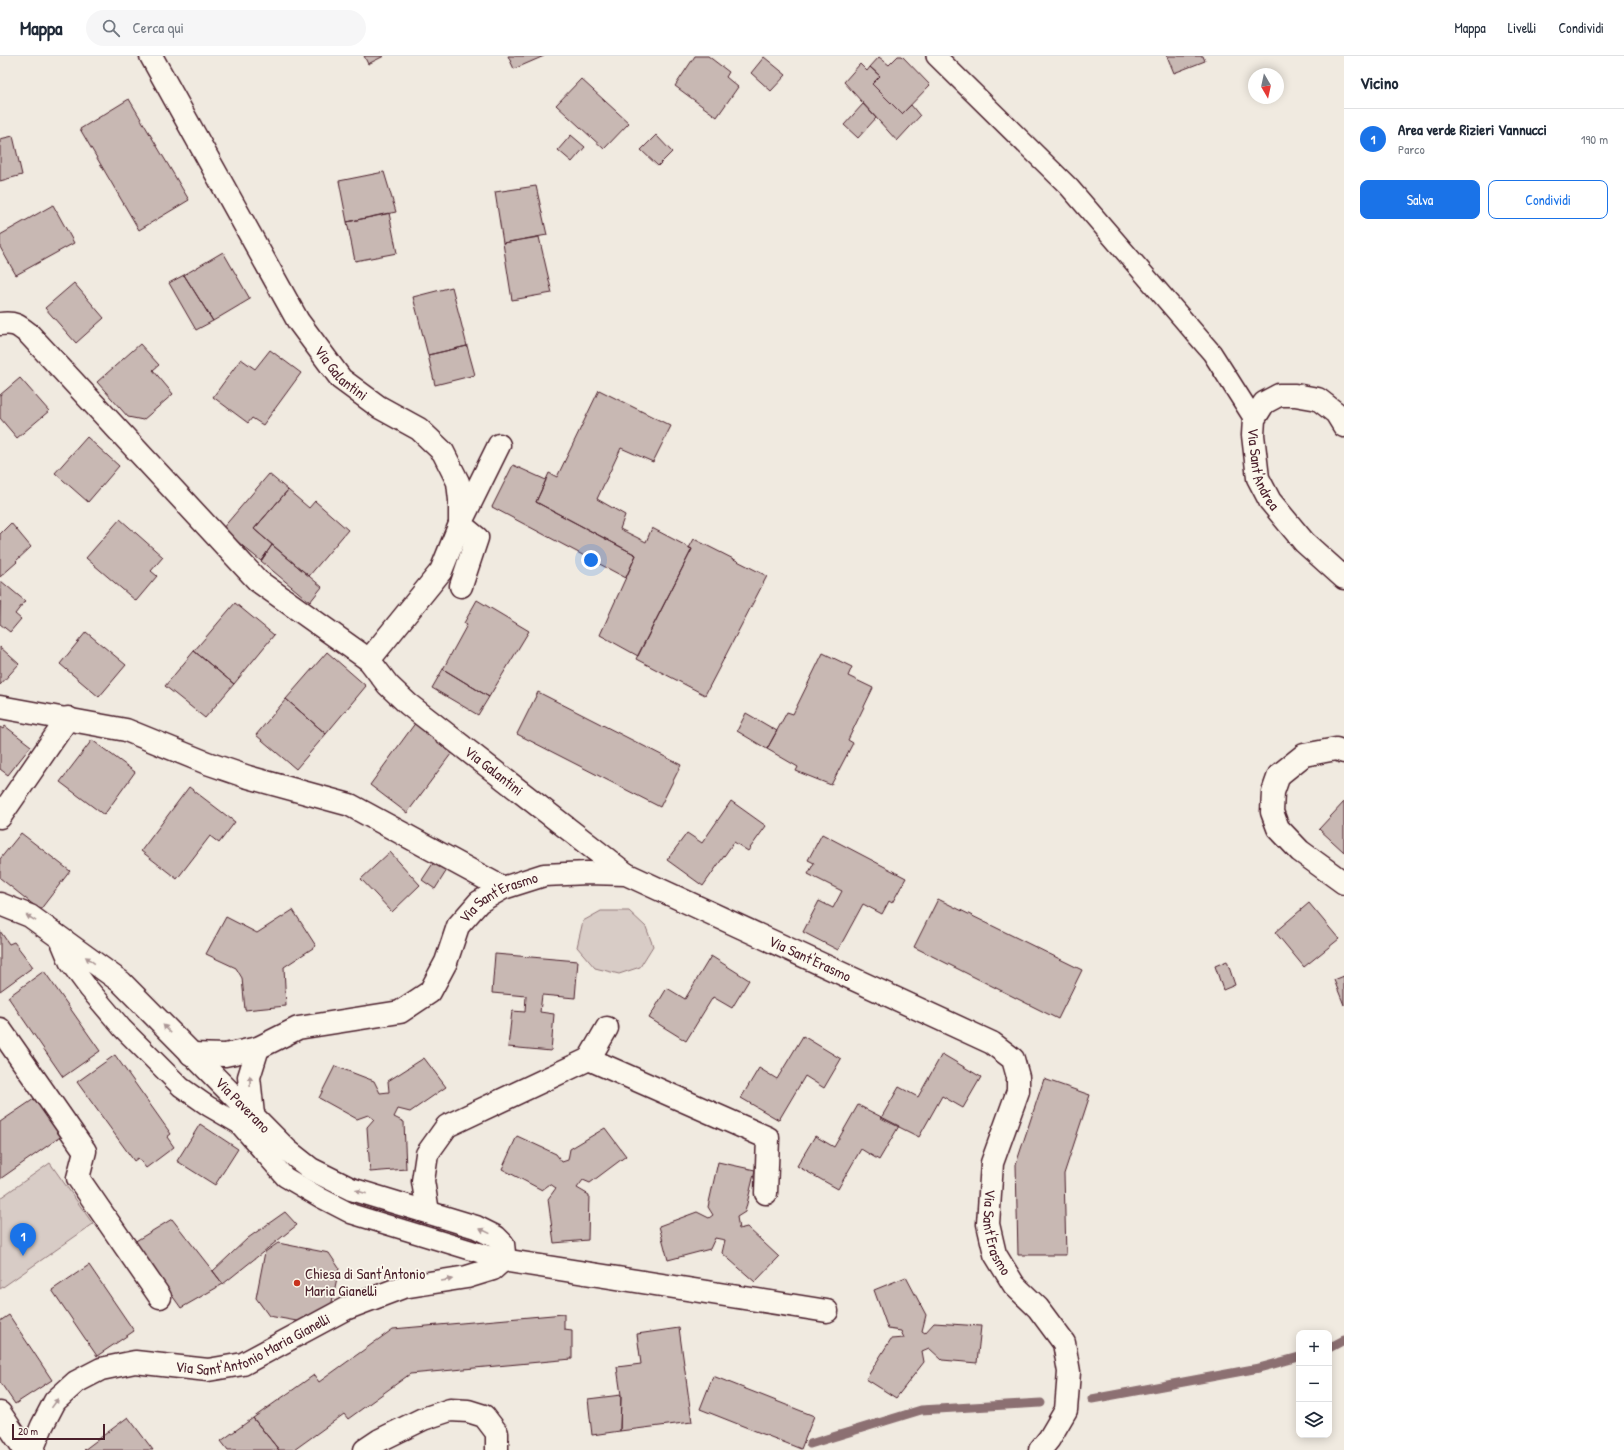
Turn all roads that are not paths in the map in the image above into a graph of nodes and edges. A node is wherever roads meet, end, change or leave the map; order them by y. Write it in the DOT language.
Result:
graph roads {
  1 [pos="151,56"];
  2 [pos="936,56"];
  3 [pos="0,324"];
  4 [pos="1254,419"];
  5 [pos="1344,426"];
  6 [pos="499,445"];
  7 [pos="460,524"];
  8 [pos="1344,578"];
  9 [pos="460,586"];
  10 [pos="369,660"];
  11 [pos="0,707"];
  12 [pos="68,718"];
  13 [pos="1344,752"];
  14 [pos="0,817"];
  15 [pos="626,874"];
  16 [pos="1344,883"];
  17 [pos="503,888"];
  18 [pos="0,904"];
  19 [pos="59,938"];
  20 [pos="607,1028"];
  21 [pos="0,1029"];
  22 [pos="258,1048"];
  23 [pos="191,1054"];
  24 [pos="590,1059"];
  25 [pos="253,1115"];
  26 [pos="766,1193"];
  27 [pos="428,1212"];
  28 [pos="503,1260"];
  29 [pos="160,1297"];
  30 [pos="827,1311"];
  31 [pos="0,1413"];
  32 [pos="1046,1446"];
  33 [pos="25,1450"];
  34 [pos="32,1450"];
  35 [pos="365,1450"];
  36 [pos="497,1450"];
  1 -- 7 [label="street, Via Galantini"];
  2 -- 4 [label="lane"];
  3 -- 10 [label="street, Via Galantini"];
  4 -- 5 [label="street, Via Sant'Andrea"];
  4 -- 8 [label="street, Via Sant'Andrea"];
  6 -- 7 [label="street"];
  7 -- 9 [label="street"];
  7 -- 10 [label="street, Via Galantini"];
  10 -- 15 [label="street, Via Galantini"];
  11 -- 12 [label="street"];
  12 -- 14 [label="street"];
  12 -- 17 [label="street"];
  13 -- 16 [label="street"];
  15 -- 17 [label="street, Via Sant'Erasmo"];
  15 -- 32 [label="street, Via Sant'Erasmo"];
  17 -- 22 [label="street, Via Sant'Erasmo"];
  19 -- 18 [label="street, Via Paverano, one-way"];
  23 -- 19 [label="street, Via Paverano, one-way"];
  19 -- 28 [label="lane"];
  20 -- 24 [label="street"];
  21 -- 29 [label="street"];
  22 -- 23 [label="street, Via Sant'Erasmo"];
  25 -- 22 [label="street, one-way"];
  23 -- 25 [label="street, Via Paverano"];
  24 -- 26 [label="street"];
  24 -- 27 [label="street"];
  27 -- 25 [label="street, Via Paverano, one-way"];
  28 -- 27 [label="street, Via Paverano, one-way"];
  28 -- 30 [label="street"];
  34 -- 28 [label="street, Via Sant'Antonio Maria Gianelli, one-way"];
  31 -- 33 [label="street"];
  35 -- 36 [label="street"];
}
